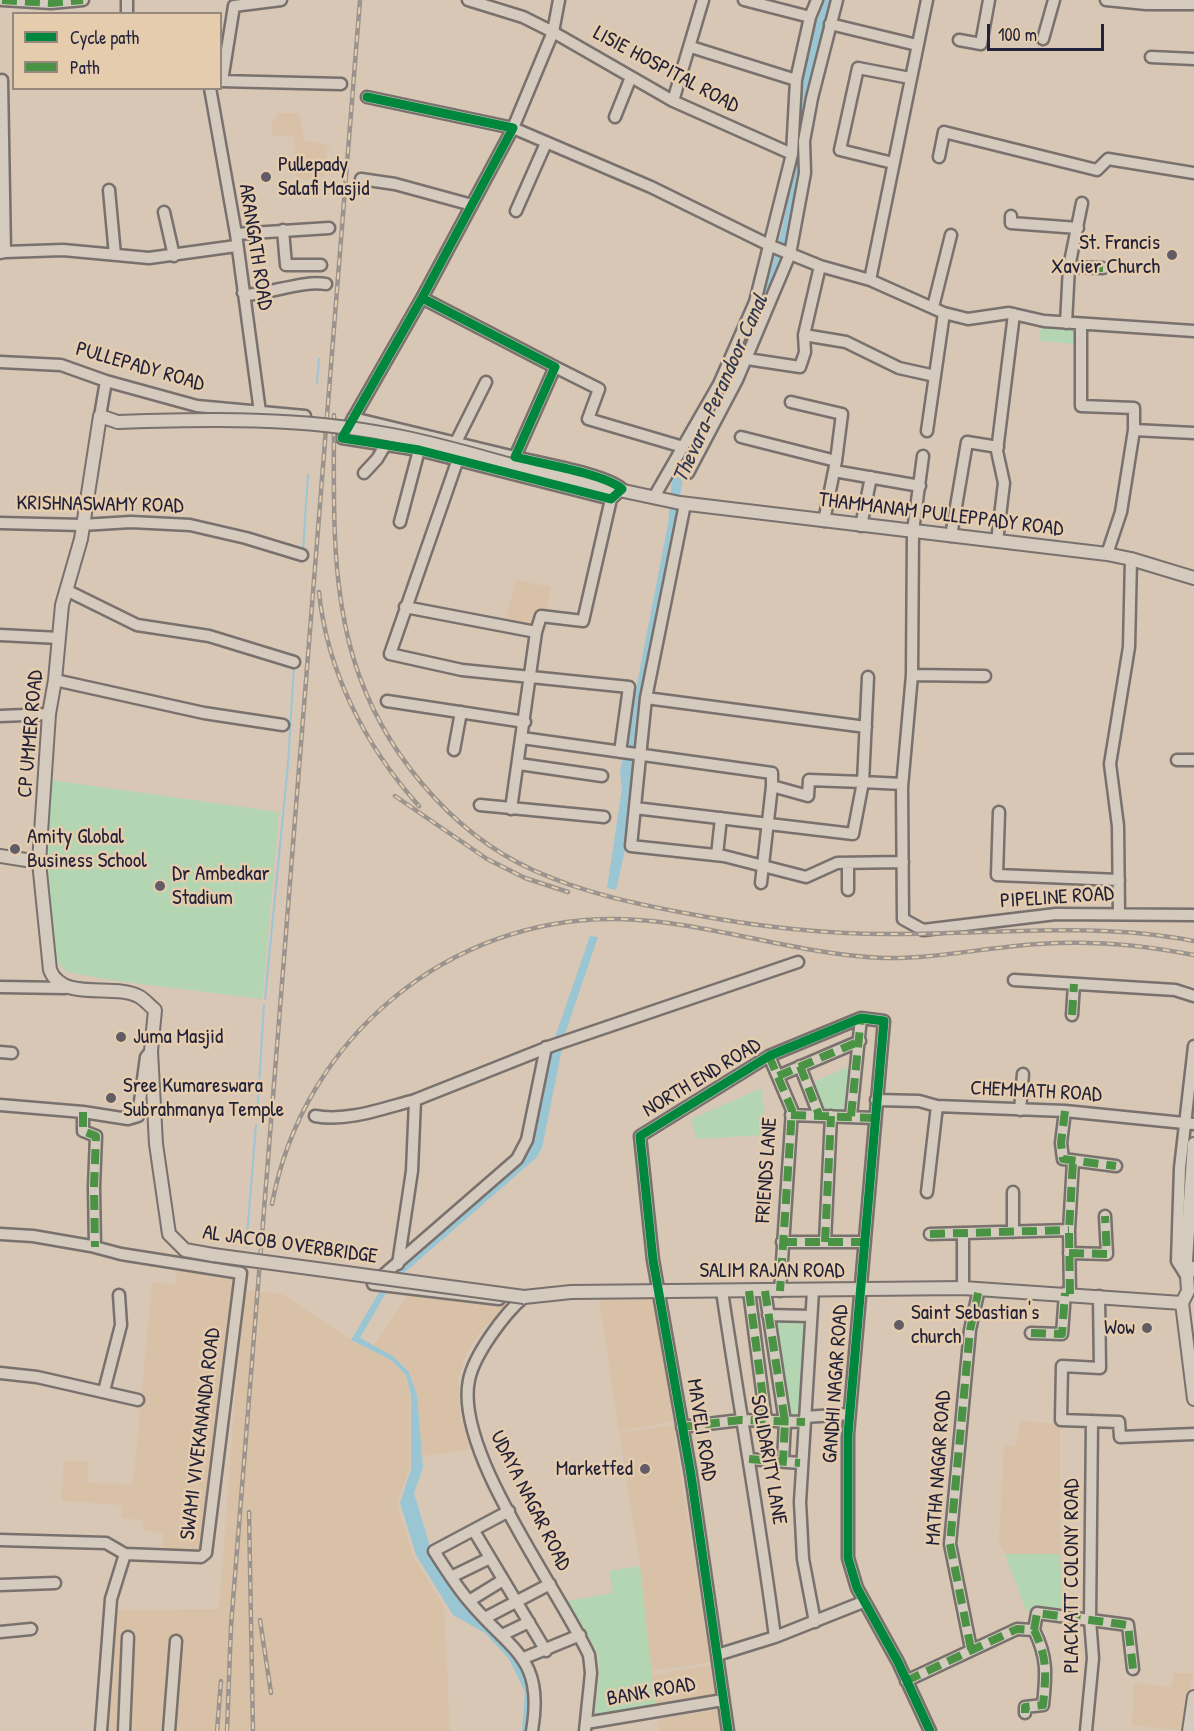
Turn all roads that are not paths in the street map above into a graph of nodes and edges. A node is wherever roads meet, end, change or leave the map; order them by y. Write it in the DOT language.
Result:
graph roads {
  1 [pos="2,0"];
  2 [pos="83,0"];
  3 [pos="281,0"];
  4 [pos="468,0"];
  5 [pos="559,0"];
  6 [pos="703,0"];
  7 [pos="744,0"];
  8 [pos="817,0"];
  9 [pos="837,0"];
  10 [pos="927,0"];
  11 [pos="989,0"];
  12 [pos="1054,0"];
  13 [pos="1106,0"];
  14 [pos="1121,1"];
  15 [pos="1194,4"];
  16 [pos="810,17"];
  17 [pos="830,24"];
  18 [pos="553,32"];
  19 [pos="1043,39"];
  20 [pos="959,40"];
  21 [pos="917,45"];
  22 [pos="691,47"];
  23 [pos="1151,57"];
  24 [pos="1194,59"];
  25 [pos="222,75"];
  26 [pos="631,77"];
  27 [pos="910,78"];
  28 [pos="1,80"];
  29 [pos="796,80"];
  30 [pos="222,81"];
  31 [pos="340,84"];
  32 [pos="210,90"];
  33 [pos="367,97"];
  34 [pos="673,101"];
  35 [pos="615,117"];
  36 [pos="513,128"];
  37 [pos="546,143"];
  38 [pos="792,154"];
  39 [pos="939,157"];
  40 [pos="893,163"];
  41 [pos="1194,173"];
  42 [pos="361,179"];
  43 [pos="109,190"];
  44 [pos="1082,204"];
  45 [pos="472,205"];
  46 [pos="516,211"];
  47 [pos="164,212"];
  48 [pos="1011,216"];
  49 [pos="329,228"];
  50 [pos="1078,228"];
  51 [pos="283,230"];
  52 [pos="236,234"];
  53 [pos="951,235"];
  54 [pos="236,246"];
  55 [pos="772,247"];
  56 [pos="2,253"];
  57 [pos="788,253"];
  58 [pos="116,255"];
  59 [pos="174,256"];
  60 [pos="321,265"];
  61 [pos="820,266"];
  62 [pos="1069,267"];
  63 [pos="1103,268"];
  64 [pos="870,280"];
  65 [pos="326,284"];
  66 [pos="243,293"];
  67 [pos="422,298"];
  68 [pos="933,307"];
  69 [pos="944,314"];
  70 [pos="1014,314"];
  71 [pos="1066,323"];
  72 [pos="1081,325"];
  73 [pos="1194,331"];
  74 [pos="804,335"];
  75 [pos="747,359"];
  76 [pos="0,362"];
  77 [pos="555,367"];
  78 [pos="935,376"];
  79 [pos="106,381"];
  80 [pos="486,382"];
  81 [pos="790,402"];
  82 [pos="260,412"];
  83 [pos="100,416"];
  84 [pos="305,416"];
  85 [pos="353,418"];
  86 [pos="118,422"];
  87 [pos="98,429"];
  88 [pos="1134,430"];
  89 [pos="927,431"];
  90 [pos="1194,433"];
  91 [pos="741,437"];
  92 [pos="456,442"];
  93 [pos="386,444"];
  94 [pos="683,447"];
  95 [pos="998,447"];
  96 [pos="419,450"];
  97 [pos="923,456"];
  98 [pos="515,457"];
  99 [pos="458,459"];
  100 [pos="835,466"];
  101 [pos="364,473"];
  102 [pos="688,473"];
  103 [pos="871,477"];
  104 [pos="920,486"];
  105 [pos="622,489"];
  106 [pos="654,497"];
  107 [pos="612,498"];
  108 [pos="678,503"];
  109 [pos="824,521"];
  110 [pos="400,522"];
  111 [pos="0,523"];
  112 [pos="82,525"];
  113 [pos="861,525"];
  114 [pos="913,531"];
  115 [pos="951,536"];
  116 [pos="997,542"];
  117 [pos="1107,554"];
  118 [pos="303,555"];
  119 [pos="1131,559"];
  120 [pos="1194,578"];
  121 [pos="66,590"];
  122 [pos="405,607"];
  123 [pos="536,632"];
  124 [pos="0,635"];
  125 [pos="59,638"];
  126 [pos="294,662"];
  127 [pos="912,675"];
  128 [pos="985,676"];
  129 [pos="530,677"];
  130 [pos="868,677"];
  131 [pos="55,680"];
  132 [pos="646,698"];
  133 [pos="387,701"];
  134 [pos="461,712"];
  135 [pos="49,714"];
  136 [pos="0,716"];
  137 [pos="525,722"];
  138 [pos="283,725"];
  139 [pos="866,727"];
  140 [pos="522,738"];
  141 [pos="454,750"];
  142 [pos="621,752"];
  143 [pos="638,754"];
  144 [pos="1177,760"];
  145 [pos="1194,760"];
  146 [pos="519,764"];
  147 [pos="602,776"];
  148 [pos="863,782"];
  149 [pos="902,784"];
  150 [pos="772,786"];
  151 [pos="480,805"];
  152 [pos="635,808"];
  153 [pos="511,809"];
  154 [pos="999,812"];
  155 [pos="604,817"];
  156 [pos="721,818"];
  157 [pos="769,822"];
  158 [pos="717,855"];
  159 [pos="0,856"];
  160 [pos="39,862"];
  161 [pos="903,862"];
  162 [pos="848,863"];
  163 [pos="762,866"];
  164 [pos="1119,880"];
  165 [pos="761,883"];
  166 [pos="848,891"];
  167 [pos="1119,914"];
  168 [pos="1194,915"];
  169 [pos="798,962"];
  170 [pos="1014,980"];
  171 [pos="1074,984"];
  172 [pos="0,987"];
  173 [pos="66,988"];
  174 [pos="1194,996"];
  175 [pos="1072,1015"];
  176 [pos="861,1018"];
  177 [pos="884,1021"];
  178 [pos="860,1041"];
  179 [pos="1194,1046"];
  180 [pos="548,1047"];
  181 [pos="151,1051"];
  182 [pos="0,1052"];
  183 [pos="12,1053"];
  184 [pos="769,1056"];
  185 [pos="800,1066"];
  186 [pos="1023,1074"];
  187 [pos="778,1076"];
  188 [pos="416,1100"];
  189 [pos="876,1100"];
  190 [pos="0,1105"];
  191 [pos="937,1106"];
  192 [pos="1020,1110"];
  193 [pos="83,1112"];
  194 [pos="1065,1112"];
  195 [pos="791,1114"];
  196 [pos="819,1115"];
  197 [pos="315,1116"];
  198 [pos="831,1116"];
  199 [pos="851,1116"];
  200 [pos="875,1118"];
  201 [pos="1189,1123"];
  202 [pos="640,1136"];
  203 [pos="1194,1144"];
  204 [pos="1073,1162"];
  205 [pos="1116,1166"];
  206 [pos="927,1192"];
  207 [pos="1013,1192"];
  208 [pos="1105,1215"];
  209 [pos="1069,1230"];
  210 [pos="1013,1232"];
  211 [pos="963,1233"];
  212 [pos="930,1234"];
  213 [pos="0,1235"];
  214 [pos="782,1242"];
  215 [pos="825,1242"];
  216 [pos="865,1242"];
  217 [pos="95,1247"];
  218 [pos="1069,1253"];
  219 [pos="398,1264"];
  220 [pos="1189,1268"];
  221 [pos="963,1288"];
  222 [pos="979,1289"];
  223 [pos="862,1290"];
  224 [pos="659,1291"];
  225 [pos="722,1291"];
  226 [pos="749,1291"];
  227 [pos="765,1291"];
  228 [pos="780,1291"];
  229 [pos="813,1291"];
  230 [pos="1067,1294"];
  231 [pos="119,1295"];
  232 [pos="1099,1296"];
  233 [pos="1188,1298"];
  234 [pos="521,1299"];
  235 [pos="1165,1303"];
  236 [pos="768,1315"];
  237 [pos="811,1316"];
  238 [pos="1031,1333"];
  239 [pos="0,1373"];
  240 [pos="104,1391"];
  241 [pos="1194,1399"];
  242 [pos="138,1400"];
  243 [pos="849,1414"];
  244 [pos="741,1420"];
  245 [pos="805,1420"];
  246 [pos="766,1421"];
  247 [pos="1092,1421"];
  248 [pos="785,1422"];
  249 [pos="682,1427"];
  250 [pos="1194,1434"];
  251 [pos="749,1459"];
  252 [pos="783,1461"];
  253 [pos="800,1463"];
  254 [pos="509,1511"];
  255 [pos="474,1532"];
  256 [pos="0,1540"];
  257 [pos="125,1554"];
  258 [pos="490,1558"];
  259 [pos="451,1577"];
  260 [pos="503,1580"];
  261 [pos="55,1583"];
  262 [pos="550,1584"];
  263 [pos="0,1586"];
  264 [pos="469,1601"];
  265 [pos="516,1601"];
  266 [pos="863,1602"];
  267 [pos="485,1618"];
  268 [pos="1090,1620"];
  269 [pos="529,1622"];
  270 [pos="815,1622"];
  271 [pos="31,1629"];
  272 [pos="1034,1630"];
  273 [pos="0,1632"];
  274 [pos="502,1635"];
  275 [pos="580,1635"];
  276 [pos="128,1637"];
  277 [pos="775,1637"];
  278 [pos="176,1641"];
  279 [pos="971,1649"];
  280 [pos="546,1650"];
  281 [pos="717,1655"];
  282 [pos="524,1658"];
  283 [pos="1133,1669"];
  284 [pos="906,1681"];
  285 [pos="1194,1697"];
  286 [pos="723,1700"];
  287 [pos="1025,1713"];
  288 [pos="586,1727"];
  289 [pos="101,1731"];
  290 [pos="124,1731"];
  291 [pos="169,1731"];
  292 [pos="532,1731"];
  293 [pos="728,1731"];
  294 [pos="930,1731"];
  295 [pos="1086,1731"];
  296 [pos="1189,1731"];
  1 -- 2 [label="street"];
  3 -- 25 [label="street"];
  4 -- 18 [label="street, LISIE HOSPITAL ROAD"];
  5 -- 18 [label="street"];
  6 -- 22 [label="street"];
  7 -- 16 [label="street"];
  8 -- 16 [label="street"];
  9 -- 17 [label="street"];
  10 -- 21 [label="street"];
  11 -- 20 [label="street"];
  12 -- 19 [label="street"];
  13 -- 14 [label="street"];
  14 -- 15 [label="street"];
  16 -- 29 [label="street"];
  17 -- 21 [label="street"];
  17 -- 57 [label="street"];
  18 -- 26 [label="street, LISIE HOSPITAL ROAD"];
  18 -- 36 [label="street"];
  21 -- 27 [label="street"];
  22 -- 29 [label="street"];
  22 -- 34 [label="street"];
  23 -- 24 [label="street"];
  26 -- 34 [label="street, LISIE HOSPITAL ROAD"];
  26 -- 35 [label="street"];
  27 -- 40 [label="street"];
  27 -- 40 [label="street"];
  28 -- 56 [label="street"];
  29 -- 38 [label="street"];
  30 -- 31 [label="street"];
  32 -- 52 [label="street, ARANGATH ROAD"];
  33 -- 36 [label="street"];
  34 -- 38 [label="street, LISIE HOSPITAL ROAD"];
  36 -- 37 [label="street"];
  36 -- 45 [label="street"];
  37 -- 46 [label="street"];
  37 -- 55 [label="street"];
  38 -- 55 [label="street"];
  39 -- 41 [label="street"];
  40 -- 64 [label="street"];
  42 -- 45 [label="street"];
  43 -- 58 [label="street"];
  44 -- 50 [label="street"];
  45 -- 67 [label="street"];
  47 -- 59 [label="street"];
  48 -- 50 [label="street"];
  49 -- 51 [label="street"];
  50 -- 62 [label="street"];
  51 -- 52 [label="street"];
  51 -- 60 [label="street"];
  52 -- 54 [label="street, ARANGATH ROAD"];
  53 -- 68 [label="street"];
  54 -- 59 [label="street"];
  54 -- 66 [label="street, ARANGATH ROAD"];
  55 -- 57 [label="street"];
  55 -- 94 [label="street"];
  56 -- 58 [label="street"];
  57 -- 61 [label="street"];
  57 -- 75 [label="street"];
  58 -- 59 [label="street"];
  61 -- 64 [label="street"];
  61 -- 74 [label="street"];
  62 -- 63 [label="street"];
  62 -- 71 [label="street"];
  64 -- 68 [label="street"];
  65 -- 66 [label="street"];
  66 -- 82 [label="street, ARANGATH ROAD"];
  67 -- 77 [label="street"];
  67 -- 85 [label="street"];
  68 -- 69 [label="street"];
  69 -- 70 [label="street"];
  69 -- 78 [label="street"];
  70 -- 71 [label="street"];
  70 -- 95 [label="street"];
  71 -- 72 [label="street"];
  72 -- 73 [label="street"];
  72 -- 88 [label="street"];
  74 -- 75 [label="street"];
  74 -- 78 [label="street"];
  75 -- 102 [label="street"];
  76 -- 79 [label="street, PULLEPADY ROAD"];
  77 -- 94 [label="street"];
  77 -- 98 [label="street"];
  78 -- 89 [label="street"];
  79 -- 82 [label="street, PULLEPADY ROAD"];
  79 -- 83 [label="street, CP UMMER ROAD"];
  80 -- 92 [label="street"];
  81 -- 100 [label="street"];
  82 -- 84 [label="street, PULLEPADY ROAD"];
  83 -- 86 [label="main road"];
  83 -- 87 [label="main road, CP UMMER ROAD"];
  85 -- 92 [label="street"];
  85 -- 93 [label="street"];
  86 -- 87 [label="main road"];
  86 -- 105 [label="main road, THAMMANAM PULLEPPADY ROAD, bridge"];
  87 -- 112 [label="main road, CP UMMER ROAD"];
  88 -- 90 [label="street"];
  88 -- 117 [label="street"];
  91 -- 100 [label="street"];
  92 -- 98 [label="street"];
  93 -- 96 [label="street"];
  93 -- 101 [label="street"];
  94 -- 106 [label="street"];
  95 -- 115 [label="street"];
  95 -- 116 [label="street"];
  96 -- 99 [label="street"];
  96 -- 110 [label="street"];
  97 -- 104 [label="street"];
  98 -- 105 [label="street"];
  99 -- 107 [label="street"];
  99 -- 122 [label="street"];
  100 -- 103 [label="street"];
  100 -- 109 [label="street"];
  103 -- 104 [label="street"];
  103 -- 113 [label="street"];
  104 -- 114 [label="street"];
  105 -- 106 [label="main road, THAMMANAM PULLEPPADY ROAD"];
  105 -- 107 [label="street"];
  106 -- 108 [label="main road, THAMMANAM PULLEPPADY ROAD"];
  107 -- 123 [label="street"];
  108 -- 109 [label="main road, THAMMANAM PULLEPPADY ROAD"];
  108 -- 132 [label="street"];
  109 -- 113 [label="main road, THAMMANAM PULLEPPADY ROAD"];
  111 -- 112 [label="street, KRISHNASWAMY ROAD"];
  112 -- 118 [label="street, KRISHNASWAMY ROAD"];
  112 -- 121 [label="main road, CP UMMER ROAD"];
  113 -- 114 [label="main road, THAMMANAM PULLEPPADY ROAD"];
  114 -- 115 [label="main road, THAMMANAM PULLEPPADY ROAD"];
  114 -- 127 [label="street"];
  115 -- 116 [label="main road, THAMMANAM PULLEPPADY ROAD"];
  116 -- 117 [label="main road, THAMMANAM PULLEPPADY ROAD"];
  117 -- 119 [label="main road, THAMMANAM PULLEPPADY ROAD"];
  119 -- 120 [label="main road, THAMMANAM PULLEPPADY ROAD"];
  119 -- 164 [label="street"];
  121 -- 125 [label="main road, CP UMMER ROAD"];
  121 -- 126 [label="street"];
  122 -- 123 [label="street"];
  122 -- 129 [label="street"];
  123 -- 129 [label="street"];
  124 -- 125 [label="street"];
  125 -- 131 [label="main road, CP UMMER ROAD"];
  127 -- 128 [label="street"];
  127 -- 149 [label="street"];
  129 -- 137 [label="street"];
  129 -- 142 [label="street"];
  130 -- 139 [label="street"];
  131 -- 135 [label="main road, CP UMMER ROAD"];
  131 -- 138 [label="street"];
  132 -- 139 [label="street"];
  132 -- 143 [label="street"];
  133 -- 134 [label="street"];
  134 -- 137 [label="street"];
  134 -- 141 [label="street"];
  135 -- 136 [label="street"];
  135 -- 160 [label="main road, CP UMMER ROAD"];
  137 -- 140 [label="street"];
  139 -- 148 [label="street"];
  140 -- 142 [label="street"];
  140 -- 146 [label="street"];
  142 -- 143 [label="street"];
  143 -- 150 [label="street"];
  143 -- 152 [label="street"];
  144 -- 145 [label="street"];
  146 -- 147 [label="street"];
  146 -- 153 [label="street"];
  148 -- 149 [label="street"];
  148 -- 150 [label="street"];
  148 -- 157 [label="street"];
  149 -- 161 [label="street"];
  150 -- 157 [label="street"];
  151 -- 153 [label="street"];
  152 -- 156 [label="street"];
  152 -- 158 [label="street"];
  153 -- 155 [label="street"];
  154 -- 164 [label="street"];
  156 -- 157 [label="street"];
  156 -- 158 [label="street"];
  157 -- 163 [label="street"];
  158 -- 163 [label="street"];
  159 -- 160 [label="main road"];
  160 -- 173 [label="main road, CP UMMER ROAD"];
  161 -- 162 [label="street"];
  161 -- 167 [label="street, PIPELINE ROAD"];
  162 -- 163 [label="street"];
  162 -- 166 [label="street"];
  163 -- 165 [label="street"];
  164 -- 167 [label="street"];
  167 -- 168 [label="street, PIPELINE ROAD"];
  169 -- 180 [label="street"];
  170 -- 171 [label="street"];
  171 -- 174 [label="street"];
  171 -- 175 [label="street"];
  172 -- 173 [label="street"];
  173 -- 181 [label="main road"];
  176 -- 177 [label="street, NORTH END ROAD"];
  176 -- 178 [label="street"];
  176 -- 184 [label="street, NORTH END ROAD"];
  177 -- 189 [label="street, GANDHI NAGAR ROAD"];
  178 -- 185 [label="street"];
  178 -- 199 [label="street"];
  179 -- 201 [label="street"];
  180 -- 188 [label="street"];
  180 -- 219 [label="street"];
  181 -- 193 [label="street"];
  181 -- 234 [label="main road, AL JACOB OVERBRIDGE, bridge"];
  182 -- 183 [label="street"];
  184 -- 187 [label="street, FRIENDS LANE"];
  184 -- 202 [label="street, NORTH END ROAD"];
  185 -- 187 [label="street"];
  185 -- 196 [label="street"];
  186 -- 192 [label="street"];
  187 -- 195 [label="street, FRIENDS LANE"];
  188 -- 197 [label="street"];
  188 -- 219 [label="street"];
  189 -- 191 [label="street, CHEMMATH ROAD"];
  189 -- 200 [label="street, GANDHI NAGAR ROAD"];
  190 -- 193 [label="street"];
  191 -- 192 [label="street, CHEMMATH ROAD"];
  191 -- 206 [label="street"];
  192 -- 194 [label="street, CHEMMATH ROAD"];
  193 -- 217 [label="street"];
  194 -- 201 [label="street, CHEMMATH ROAD"];
  194 -- 204 [label="street"];
  195 -- 196 [label="street"];
  195 -- 214 [label="street, FRIENDS LANE"];
  196 -- 198 [label="street"];
  198 -- 199 [label="street"];
  198 -- 215 [label="street"];
  199 -- 200 [label="street"];
  200 -- 216 [label="street, GANDHI NAGAR ROAD"];
  201 -- 220 [label="street"];
  202 -- 224 [label="street, MAVELI ROAD"];
  203 -- 220 [label="main road"];
  204 -- 205 [label="street"];
  204 -- 209 [label="street"];
  207 -- 210 [label="street"];
  208 -- 218 [label="street"];
  209 -- 210 [label="street"];
  209 -- 218 [label="street"];
  210 -- 211 [label="street"];
  211 -- 212 [label="street"];
  211 -- 221 [label="street"];
  213 -- 217 [label="street"];
  214 -- 215 [label="street"];
  214 -- 228 [label="street, FRIENDS LANE"];
  215 -- 216 [label="street"];
  216 -- 223 [label="street, GANDHI NAGAR ROAD"];
  217 -- 257 [label="street, SWAMI VIVEKANANDA ROAD"];
  218 -- 230 [label="street"];
  219 -- 234 [label="street"];
  220 -- 233 [label="main road"];
  220 -- 235 [label="main road"];
  221 -- 222 [label="main road, SALIM RAJAN ROAD"];
  221 -- 223 [label="main road, SALIM RAJAN ROAD"];
  222 -- 230 [label="main road, SALIM RAJAN ROAD"];
  222 -- 279 [label="street, MATHA NAGAR ROAD"];
  223 -- 229 [label="main road, SALIM RAJAN ROAD"];
  223 -- 243 [label="street, GANDHI NAGAR ROAD"];
  224 -- 225 [label="main road, SALIM RAJAN ROAD"];
  224 -- 234 [label="main road, SALIM RAJAN ROAD"];
  224 -- 249 [label="street, MAVELI ROAD"];
  225 -- 226 [label="main road, SALIM RAJAN ROAD"];
  225 -- 244 [label="street, SOLIDARITY LANE"];
  226 -- 227 [label="main road, SALIM RAJAN ROAD"];
  226 -- 246 [label="street"];
  227 -- 228 [label="main road, SALIM RAJAN ROAD"];
  227 -- 236 [label="street"];
  228 -- 229 [label="main road, SALIM RAJAN ROAD"];
  229 -- 237 [label="street"];
  230 -- 232 [label="main road, SALIM RAJAN ROAD"];
  230 -- 238 [label="street"];
  231 -- 240 [label="street"];
  232 -- 235 [label="main road, SALIM RAJAN ROAD"];
  232 -- 247 [label="street"];
  233 -- 235 [label="main road, SALIM RAJAN ROAD"];
  233 -- 241 [label="main road"];
  234 -- 254 [label="street, UDAYA NAGAR ROAD"];
  236 -- 237 [label="street"];
  236 -- 248 [label="street"];
  237 -- 245 [label="street"];
  239 -- 240 [label="street"];
  240 -- 242 [label="street"];
  243 -- 245 [label="street"];
  243 -- 266 [label="street, GANDHI NAGAR ROAD"];
  244 -- 246 [label="street"];
  244 -- 249 [label="street"];
  244 -- 251 [label="street, SOLIDARITY LANE"];
  245 -- 248 [label="street"];
  245 -- 253 [label="street"];
  246 -- 248 [label="street"];
  247 -- 250 [label="street"];
  247 -- 268 [label="street, PLACKATT COLONY ROAD"];
  248 -- 252 [label="street"];
  249 -- 281 [label="street, MAVELI ROAD"];
  251 -- 252 [label="street"];
  251 -- 277 [label="street, SOLIDARITY LANE"];
  252 -- 253 [label="street"];
  253 -- 270 [label="street"];
  254 -- 255 [label="street"];
  254 -- 262 [label="street, UDAYA NAGAR ROAD"];
  255 -- 258 [label="street"];
  255 -- 259 [label="street"];
  256 -- 257 [label="street"];
  257 -- 289 [label="street"];
  258 -- 259 [label="street"];
  258 -- 260 [label="street"];
  259 -- 264 [label="street"];
  260 -- 264 [label="street"];
  260 -- 265 [label="street"];
  261 -- 263 [label="street"];
  262 -- 265 [label="street"];
  262 -- 275 [label="street, UDAYA NAGAR ROAD"];
  264 -- 267 [label="street"];
  265 -- 267 [label="street"];
  265 -- 269 [label="street"];
  266 -- 270 [label="street"];
  266 -- 284 [label="street, GANDHI NAGAR ROAD"];
  267 -- 274 [label="street"];
  268 -- 272 [label="street"];
  268 -- 283 [label="street"];
  268 -- 295 [label="street, PLACKATT COLONY ROAD"];
  269 -- 274 [label="street"];
  269 -- 280 [label="street"];
  270 -- 277 [label="street"];
  271 -- 273 [label="street"];
  272 -- 279 [label="street"];
  272 -- 287 [label="street"];
  274 -- 282 [label="street"];
  275 -- 280 [label="street"];
  275 -- 288 [label="street, UDAYA NAGAR ROAD"];
  276 -- 290 [label="street"];
  277 -- 281 [label="street"];
  278 -- 291 [label="street"];
  279 -- 284 [label="street"];
  280 -- 282 [label="street"];
  281 -- 286 [label="street, MAVELI ROAD"];
  282 -- 292 [label="street"];
  284 -- 294 [label="street, GANDHI NAGAR ROAD"];
  285 -- 296 [label="main road"];
  286 -- 288 [label="street, BANK ROAD"];
  286 -- 293 [label="street, MAVELI ROAD"];
}
